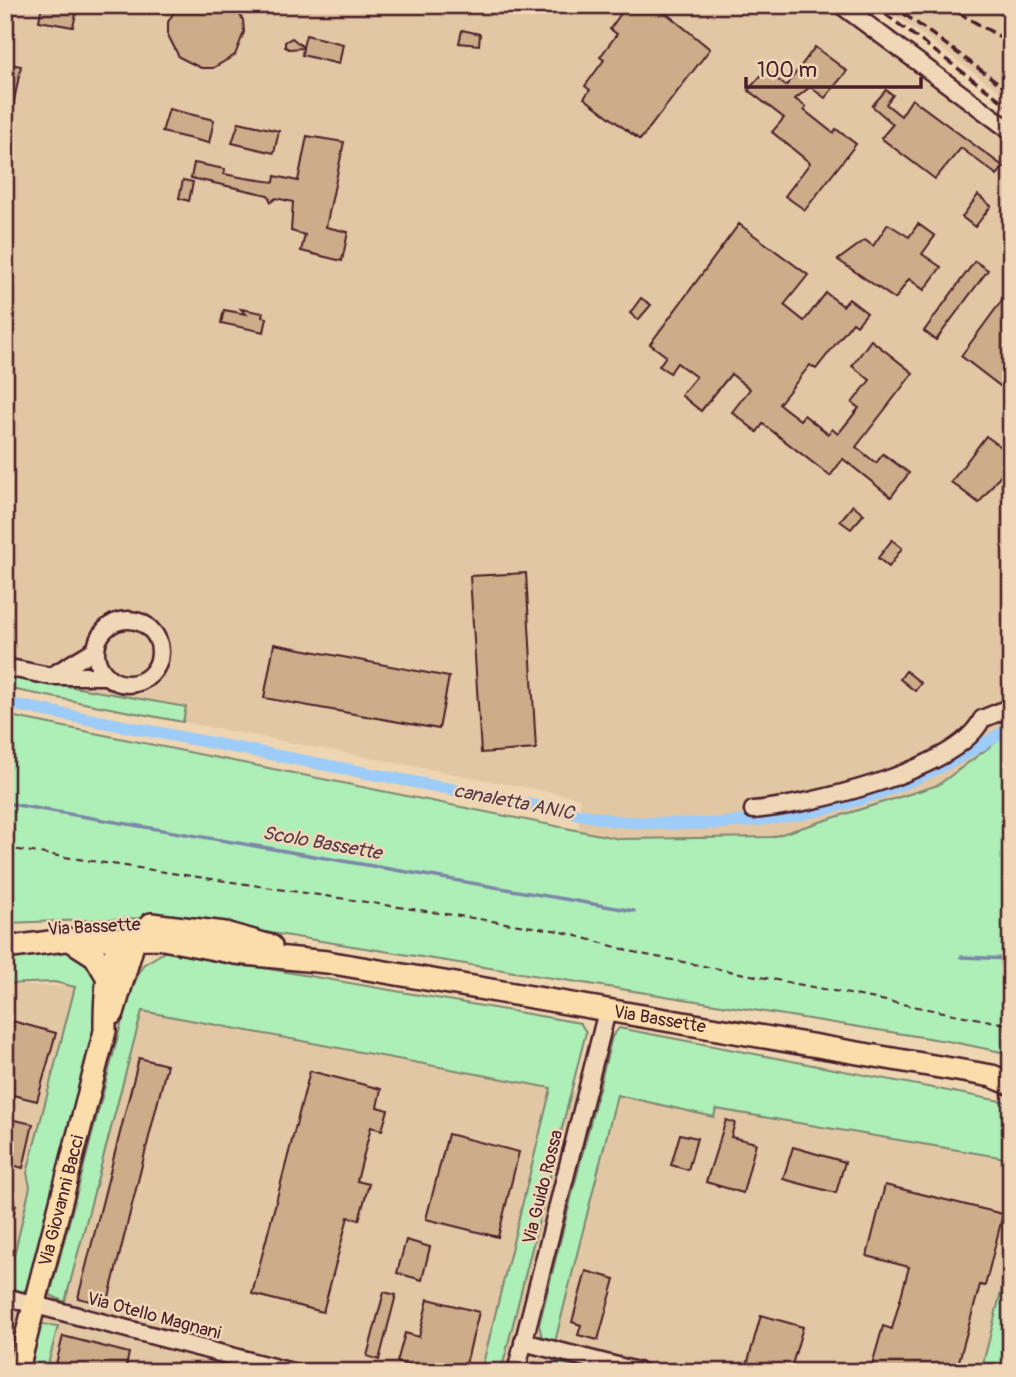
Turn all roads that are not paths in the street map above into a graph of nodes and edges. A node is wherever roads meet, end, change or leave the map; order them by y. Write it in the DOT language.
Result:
graph roads {
  1 [pos="841,5"];
  2 [pos="1011,131"];
  3 [pos="96,649"];
  4 [pos="5,667"];
  5 [pos="50,676"];
  6 [pos="107,676"];
  7 [pos="1011,707"];
  8 [pos="753,810"];
  9 [pos="5,937"];
  10 [pos="130,938"];
  11 [pos="69,940"];
  12 [pos="264,944"];
  13 [pos="196,946"];
  14 [pos="5,948"];
  15 [pos="327,962"];
  16 [pos="117,980"];
  17 [pos="607,1012"];
  18 [pos="1004,1078"];
  19 [pos="5,1297"];
  20 [pos="35,1304"];
  21 [pos="523,1342"];
  22 [pos="17,1372"];
  23 [pos="292,1372"];
  24 [pos="516,1372"];
  25 [pos="641,1372"];
  1 -- 2 [label="street"];
  3 -- 5 [label="street"];
  3 -- 6 [label="street"];
  3 -- 6 [label="street"];
  4 -- 5 [label="street"];
  5 -- 6 [label="street"];
  7 -- 8 [label="street"];
  9 -- 10 [label="main road, Via Bassette"];
  9 -- 12 [label="main road, Via Bassette"];
  10 -- 11 [label="main road, Via Bassette"];
  10 -- 12 [label="main road, Via Bassette"];
  10 -- 13 [label="main road, Via Bassette"];
  10 -- 16 [label="main road, Via Giovanni Bacci"];
  11 -- 14 [label="main road, Via Bassette"];
  11 -- 16 [label="main road"];
  12 -- 15 [label="main road, Via Bassette"];
  13 -- 15 [label="main road, Via Bassette"];
  13 -- 16 [label="main road, Via Giovanni Bacci"];
  15 -- 17 [label="main road, Via Bassette"];
  16 -- 20 [label="main road, Via Giovanni Bacci"];
  17 -- 18 [label="main road, Via Bassette"];
  17 -- 21 [label="street, Via Guido Rossa"];
  19 -- 20 [label="street, Via Otello Magnani"];
  20 -- 22 [label="main road, Via Giovanni Bacci"];
  20 -- 23 [label="street, Via Otello Magnani"];
  21 -- 24 [label="street, Via Guido Rossa"];
  21 -- 25 [label="street"];
}
